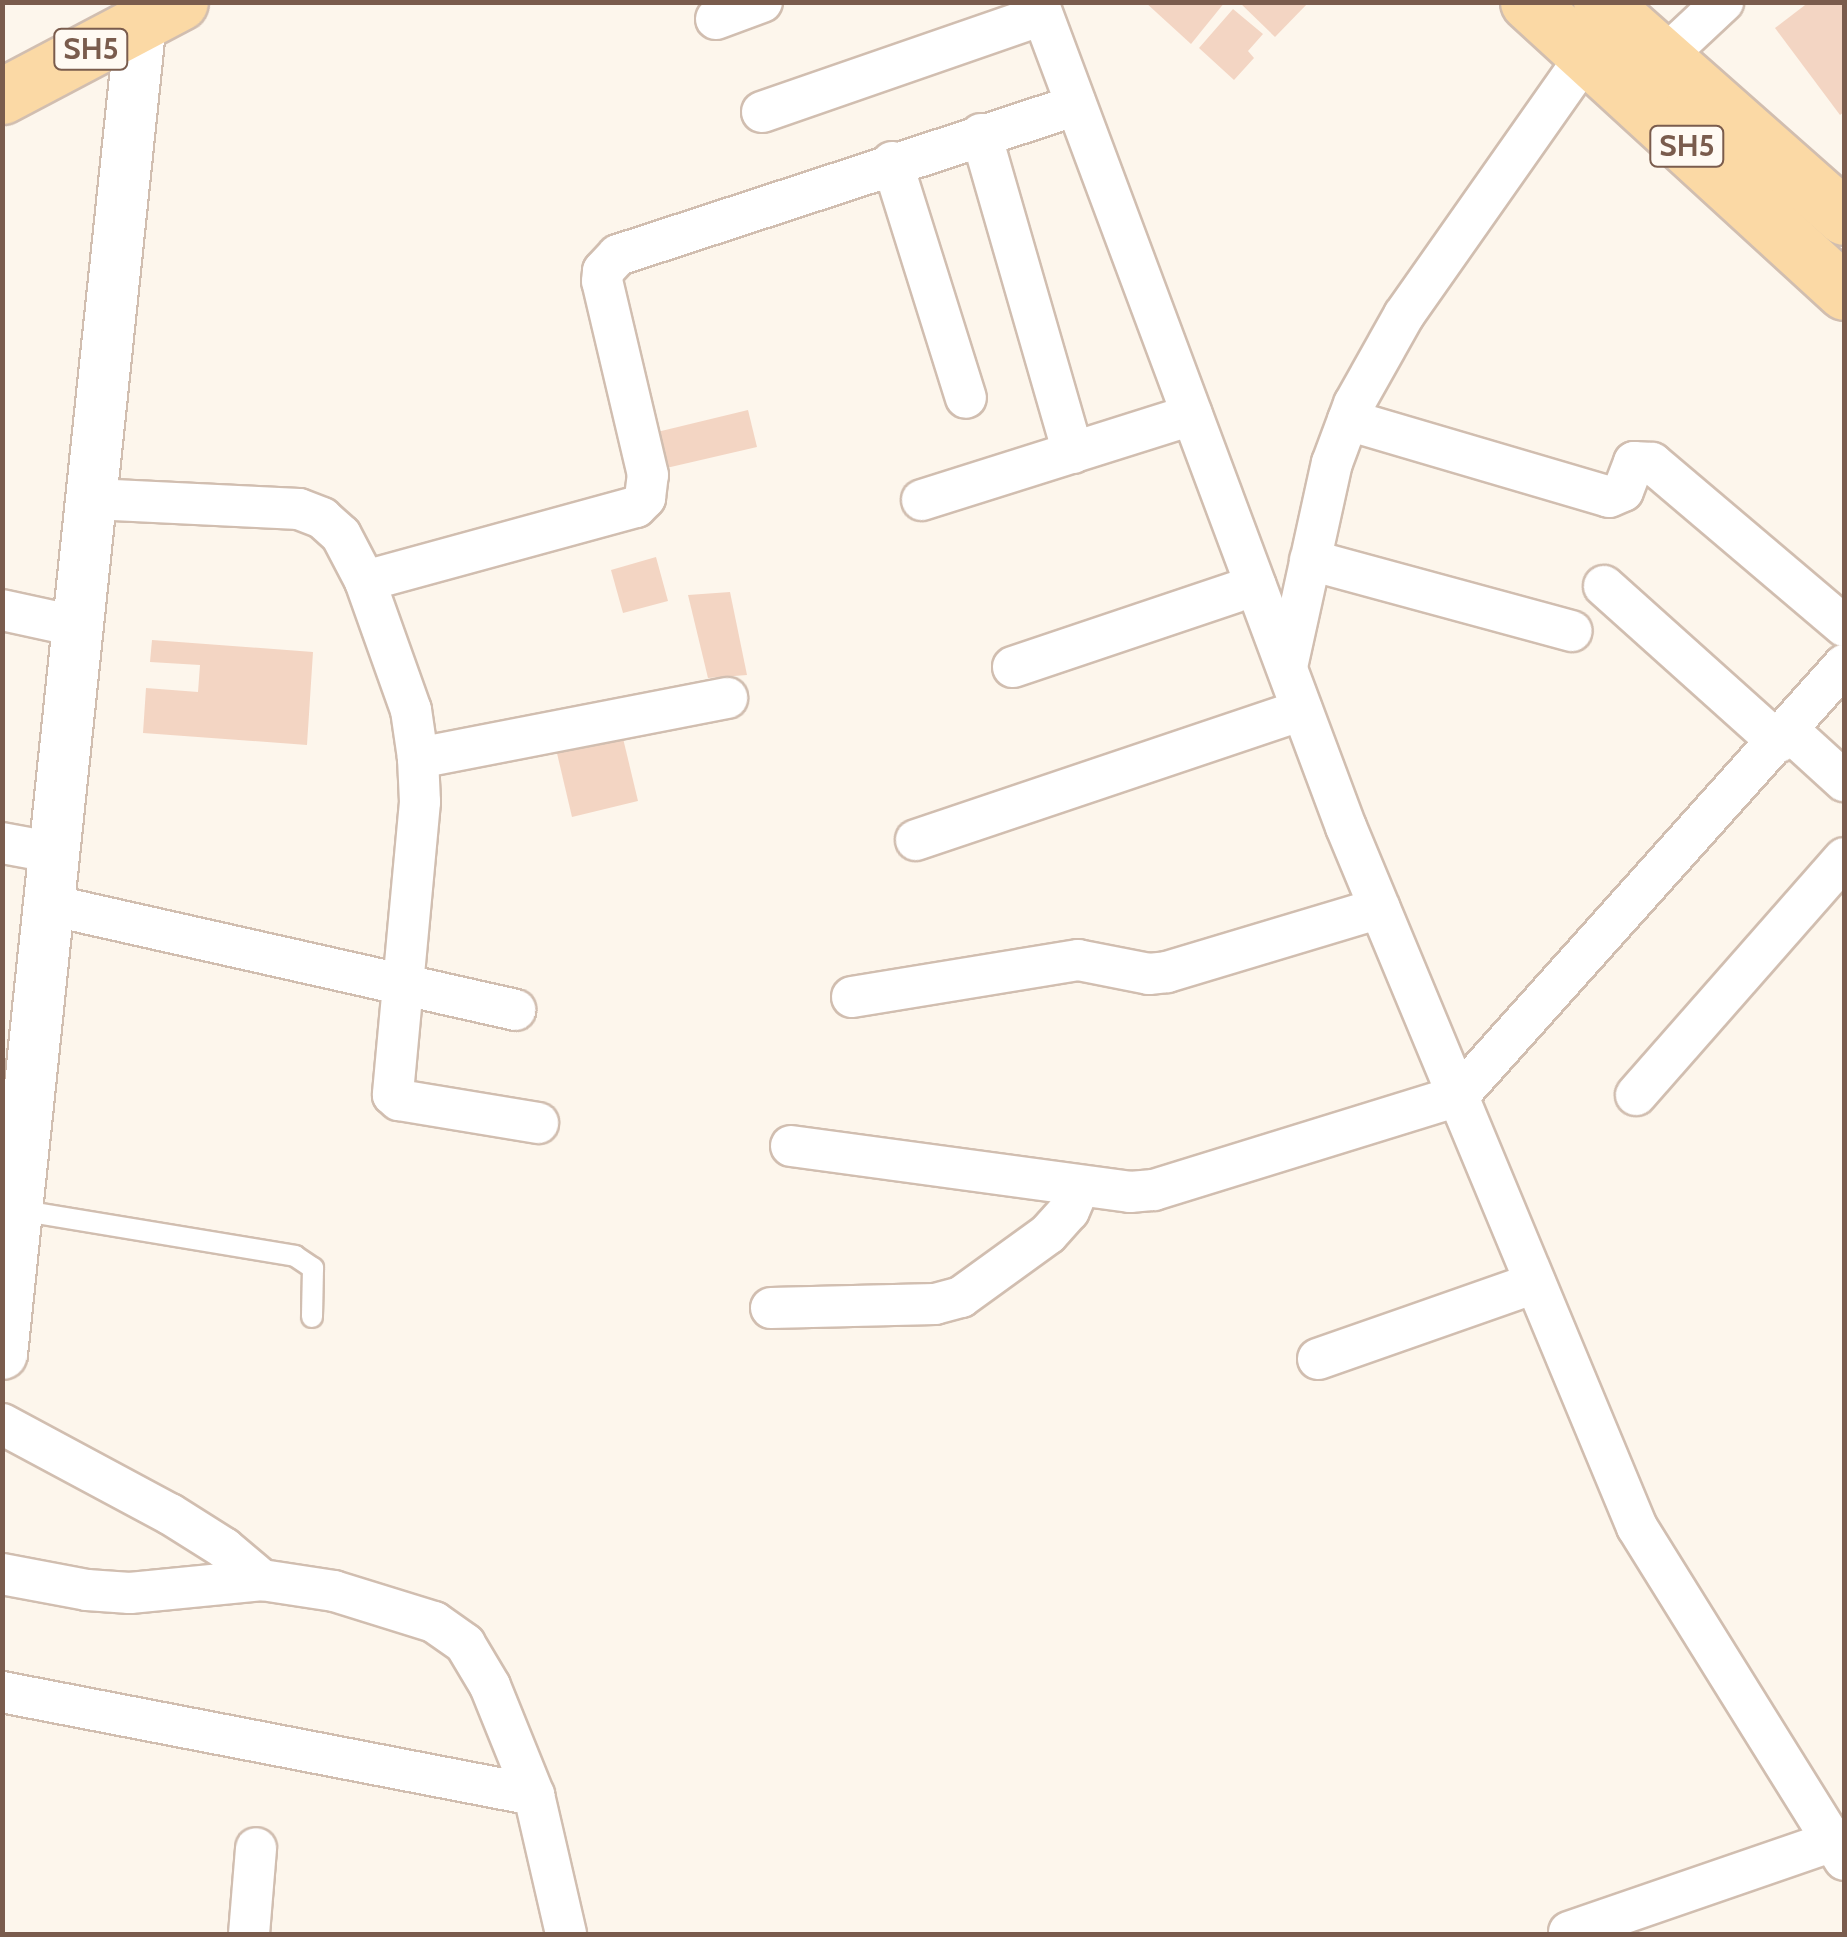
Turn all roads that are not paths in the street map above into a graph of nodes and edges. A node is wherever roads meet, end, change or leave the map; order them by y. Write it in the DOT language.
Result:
graph roads {
  1 [pos="762,2"];
  2 [pos="1528,2"];
  3 [pos="1601,2"];
  4 [pos="1723,2"];
  5 [pos="142,8"];
  6 [pos="1040,8"];
  7 [pos="716,19"];
  8 [pos="1587,55"];
  9 [pos="2,56"];
  10 [pos="1646,73"];
  11 [pos="2,96"];
  12 [pos="1076,105"];
  13 [pos="762,112"];
  14 [pos="981,134"];
  15 [pos="892,162"];
  16 [pos="1844,218"];
  17 [pos="1844,292"];
  18 [pos="966,398"];
  19 [pos="1192,416"];
  20 [pos="1348,420"];
  21 [pos="1073,453"];
  22 [pos="93,499"];
  23 [pos="922,500"];
  24 [pos="1310,560"];
  25 [pos="365,581"];
  26 [pos="1256,585"];
  27 [pos="1604,586"];
  28 [pos="2,610"];
  29 [pos="1844,626"];
  30 [pos="80,627"];
  31 [pos="1572,631"];
  32 [pos="1844,665"];
  33 [pos="1012,667"];
  34 [pos="1286,667"];
  35 [pos="727,698"];
  36 [pos="1302,710"];
  37 [pos="1783,736"];
  38 [pos="418,758"];
  39 [pos="1844,782"];
  40 [pos="916,840"];
  41 [pos="2,843"];
  42 [pos="56,853"];
  43 [pos="1844,858"];
  44 [pos="50,905"];
  45 [pos="1380,908"];
  46 [pos="401,987"];
  47 [pos="852,997"];
  48 [pos="515,1010"];
  49 [pos="1636,1095"];
  50 [pos="1458,1096"];
  51 [pos="538,1123"];
  52 [pos="791,1146"];
  53 [pos="1079,1188"];
  54 [pos="18,1210"];
  55 [pos="1535,1283"];
  56 [pos="771,1308"];
  57 [pos="312,1316"];
  58 [pos="4,1335"];
  59 [pos="1318,1359"];
  60 [pos="2,1424"];
  61 [pos="2,1574"];
  62 [pos="262,1580"];
  63 [pos="2,1692"];
  64 [pos="534,1795"];
  65 [pos="256,1848"];
  66 [pos="1838,1851"];
  67 [pos="1568,1932"];
  68 [pos="249,1934"];
  69 [pos="566,1934"];
  1 -- 7 [label="street"];
  2 -- 8 [label="main road, SH5"];
  3 -- 10 [label="main road, SH5"];
  4 -- 10 [label="street"];
  5 -- 9 [label="main road, SH5"];
  5 -- 11 [label="main road, SH5"];
  5 -- 22 [label="street"];
  6 -- 12 [label="street"];
  6 -- 13 [label="street"];
  8 -- 10 [label="main road, SH5"];
  8 -- 20 [label="street"];
  10 -- 16 [label="main road, SH5"];
  10 -- 17 [label="main road, SH5"];
  12 -- 14 [label="street"];
  12 -- 19 [label="street"];
  14 -- 15 [label="street"];
  14 -- 21 [label="street"];
  15 -- 18 [label="street"];
  15 -- 25 [label="street"];
  19 -- 21 [label="street"];
  19 -- 26 [label="street"];
  20 -- 24 [label="street"];
  20 -- 29 [label="street"];
  21 -- 23 [label="street"];
  22 -- 25 [label="street"];
  22 -- 30 [label="street"];
  24 -- 31 [label="street"];
  24 -- 34 [label="street"];
  25 -- 38 [label="street"];
  26 -- 33 [label="street"];
  26 -- 34 [label="street"];
  27 -- 37 [label="street"];
  28 -- 30 [label="street"];
  30 -- 42 [label="street"];
  32 -- 37 [label="street"];
  34 -- 36 [label="street"];
  35 -- 38 [label="street"];
  36 -- 40 [label="street"];
  36 -- 45 [label="street"];
  37 -- 39 [label="street"];
  37 -- 50 [label="street"];
  38 -- 46 [label="street"];
  41 -- 42 [label="street"];
  42 -- 44 [label="street"];
  43 -- 49 [label="street"];
  44 -- 46 [label="street"];
  44 -- 54 [label="street"];
  45 -- 47 [label="street"];
  45 -- 50 [label="street"];
  46 -- 48 [label="street"];
  46 -- 51 [label="street"];
  50 -- 53 [label="street"];
  50 -- 55 [label="street"];
  52 -- 53 [label="street"];
  53 -- 56 [label="street"];
  54 -- 57 [label="lane"];
  54 -- 58 [label="street"];
  55 -- 59 [label="street"];
  55 -- 66 [label="street"];
  60 -- 62 [label="street"];
  61 -- 62 [label="street"];
  62 -- 64 [label="street"];
  63 -- 64 [label="street"];
  64 -- 69 [label="street"];
  65 -- 68 [label="street"];
  66 -- 67 [label="street"];
}
